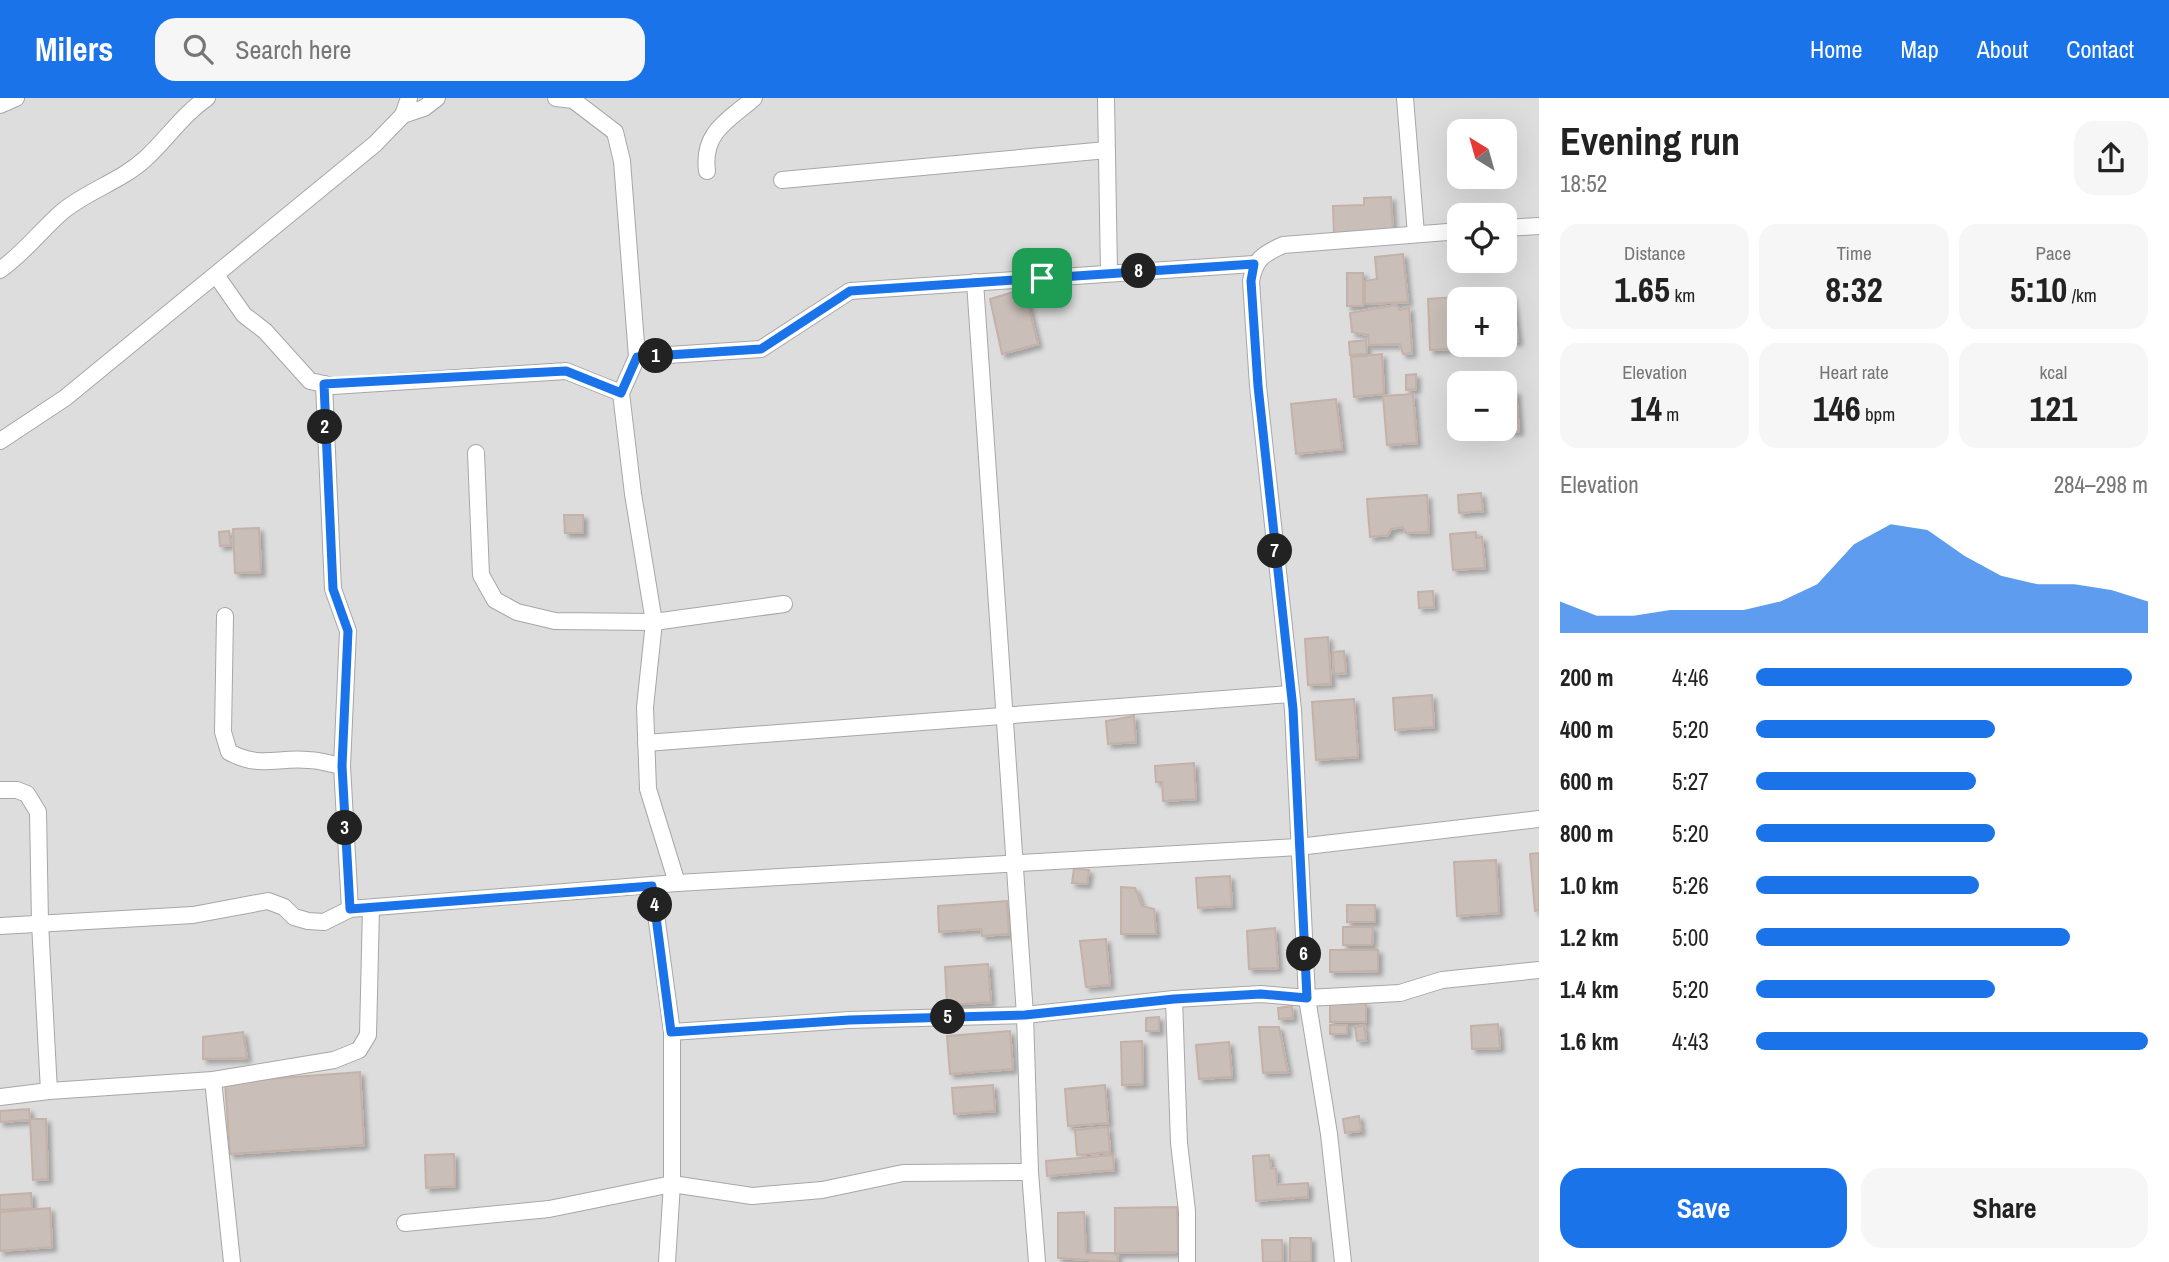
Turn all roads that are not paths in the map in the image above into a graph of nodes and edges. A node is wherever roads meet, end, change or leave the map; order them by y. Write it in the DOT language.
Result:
graph roads {
  1 [pos="16,98"];
  2 [pos="409,98"];
  3 [pos="437,98"];
  4 [pos="556,98"];
  5 [pos="754,98"];
  6 [pos="1106,98"];
  7 [pos="1405,98"];
  8 [pos="199,100"];
  9 [pos="0,105"];
  10 [pos="403,115"];
  11 [pos="1107,150"];
  12 [pos="707,171"];
  13 [pos="782,180"];
  14 [pos="1539,226"];
  15 [pos="1517,227"];
  16 [pos="1447,232"];
  17 [pos="1416,233"];
  18 [pos="1254,264"];
  19 [pos="0,270"];
  20 [pos="1109,273"];
  21 [pos="216,275"];
  22 [pos="975,282"];
  23 [pos="637,357"];
  24 [pos="324,384"];
  25 [pos="621,393"];
  26 [pos="0,441"];
  27 [pos="477,453"];
  28 [pos="784,604"];
  29 [pos="225,616"];
  30 [pos="653,622"];
  31 [pos="1290,694"];
  32 [pos="1005,714"];
  33 [pos="646,743"];
  34 [pos="342,766"];
  35 [pos="0,790"];
  36 [pos="1539,819"];
  37 [pos="1298,847"];
  38 [pos="1016,862"];
  39 [pos="677,883"];
  40 [pos="652,886"];
  41 [pos="371,908"];
  42 [pos="350,909"];
  43 [pos="40,923"];
  44 [pos="0,926"];
  45 [pos="1539,971"];
  46 [pos="1307,998"];
  47 [pos="1174,999"];
  48 [pos="1025,1015"];
  49 [pos="671,1032"];
  50 [pos="213,1080"];
  51 [pos="50,1091"];
  52 [pos="0,1097"];
  53 [pos="1030,1172"];
  54 [pos="671,1184"];
  55 [pos="404,1223"];
  56 [pos="232,1262"];
  57 [pos="667,1262"];
  58 [pos="1037,1262"];
  59 [pos="1187,1262"];
  60 [pos="1343,1262"];
  1 -- 9 [label="street"];
  2 -- 10 [label="street"];
  3 -- 10 [label="street"];
  4 -- 23 [label="street"];
  5 -- 12 [label="street"];
  6 -- 11 [label="street"];
  7 -- 17 [label="street"];
  8 -- 19 [label="street"];
  10 -- 21 [label="street"];
  11 -- 13 [label="street"];
  11 -- 20 [label="street"];
  14 -- 15 [label="street"];
  16 -- 17 [label="street"];
  17 -- 18 [label="street"];
  18 -- 20 [label="street"];
  18 -- 31 [label="street"];
  20 -- 22 [label="street"];
  21 -- 24 [label="street"];
  21 -- 26 [label="street"];
  22 -- 23 [label="street"];
  22 -- 32 [label="street"];
  23 -- 25 [label="street"];
  24 -- 25 [label="street"];
  24 -- 34 [label="street"];
  25 -- 30 [label="street"];
  27 -- 30 [label="street"];
  28 -- 30 [label="street"];
  29 -- 34 [label="street"];
  30 -- 33 [label="street"];
  31 -- 32 [label="street"];
  31 -- 37 [label="street"];
  32 -- 33 [label="street"];
  32 -- 38 [label="street"];
  33 -- 39 [label="street"];
  34 -- 42 [label="street"];
  35 -- 43 [label="street"];
  36 -- 37 [label="street"];
  37 -- 38 [label="street"];
  37 -- 46 [label="street"];
  38 -- 39 [label="street"];
  38 -- 48 [label="street"];
  39 -- 40 [label="street"];
  40 -- 41 [label="street"];
  40 -- 49 [label="street"];
  41 -- 42 [label="street"];
  41 -- 50 [label="street"];
  42 -- 43 [label="street"];
  43 -- 44 [label="street"];
  43 -- 51 [label="street"];
  45 -- 46 [label="street"];
  46 -- 47 [label="street"];
  46 -- 60 [label="street"];
  47 -- 48 [label="street"];
  47 -- 59 [label="street"];
  48 -- 49 [label="street"];
  48 -- 53 [label="street"];
  49 -- 54 [label="street"];
  50 -- 51 [label="street"];
  50 -- 56 [label="street"];
  51 -- 52 [label="street"];
  53 -- 54 [label="street"];
  53 -- 58 [label="street"];
  54 -- 55 [label="street"];
  54 -- 57 [label="street"];
}
